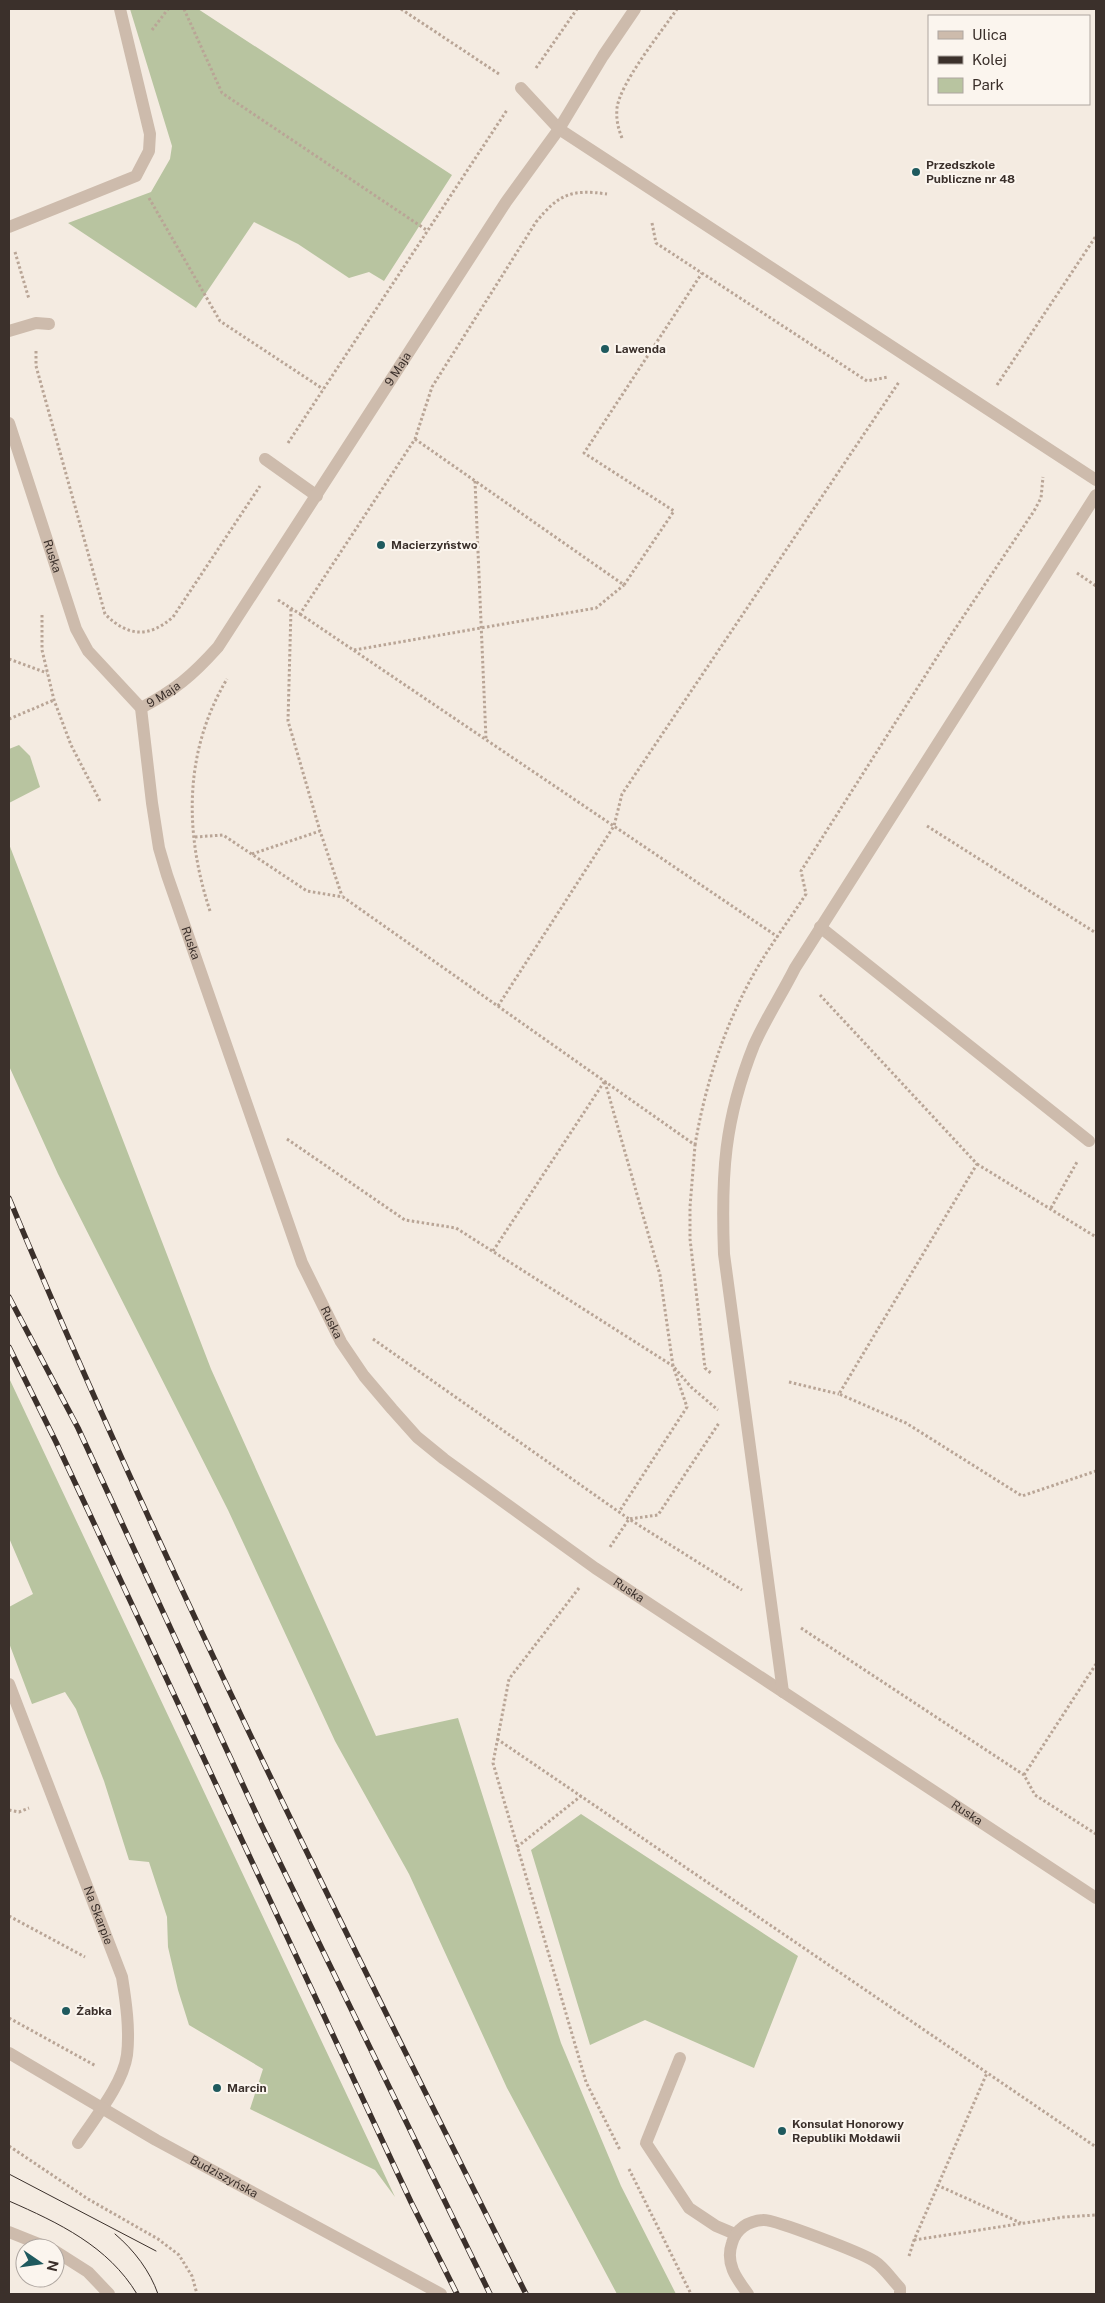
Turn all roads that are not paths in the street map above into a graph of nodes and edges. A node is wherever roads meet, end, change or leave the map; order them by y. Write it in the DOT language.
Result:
graph roads {
  1 [pos="120,9"];
  2 [pos="635,9"];
  3 [pos="521,88"];
  4 [pos="559,129"];
  5 [pos="9,227"];
  6 [pos="42,324"];
  7 [pos="9,331"];
  8 [pos="9,424"];
  9 [pos="269,462"];
  10 [pos="1096,480"];
  11 [pos="1096,495"];
  12 [pos="317,496"];
  13 [pos="141,708"];
  14 [pos="820,927"];
  15 [pos="1088,1140"];
  16 [pos="9,1684"];
  17 [pos="782,1692"];
  18 [pos="1096,1898"];
  19 [pos="9,2053"];
  20 [pos="680,2058"];
  21 [pos="102,2108"];
  22 [pos="78,2143"];
  23 [pos="9,2232"];
  24 [pos="735,2234"];
  25 [pos="24,2238"];
  26 [pos="65,2257"];
  27 [pos="900,2291"];
  28 [pos="109,2294"];
  29 [pos="442,2294"];
  30 [pos="748,2294"];
  1 -- 5 [label="street"];
  2 -- 4 [label="street, 9 Maja"];
  3 -- 4 [label="street"];
  4 -- 10 [label="street"];
  4 -- 12 [label="street, 9 Maja"];
  6 -- 7 [label="street"];
  8 -- 13 [label="street, Ruska"];
  9 -- 12 [label="street"];
  11 -- 14 [label="street"];
  12 -- 13 [label="street, 9 Maja"];
  13 -- 17 [label="street, Ruska"];
  14 -- 15 [label="street"];
  14 -- 17 [label="street"];
  16 -- 21 [label="street, Na Skarpie"];
  17 -- 18 [label="street, Ruska"];
  19 -- 21 [label="street, Budziszyńska"];
  20 -- 24 [label="street"];
  21 -- 22 [label="street, Na Skarpie"];
  21 -- 29 [label="street, Budziszyńska"];
  23 -- 25 [label="street"];
  24 -- 27 [label="street"];
  24 -- 30 [label="street"];
  26 -- 28 [label="street"];
}
